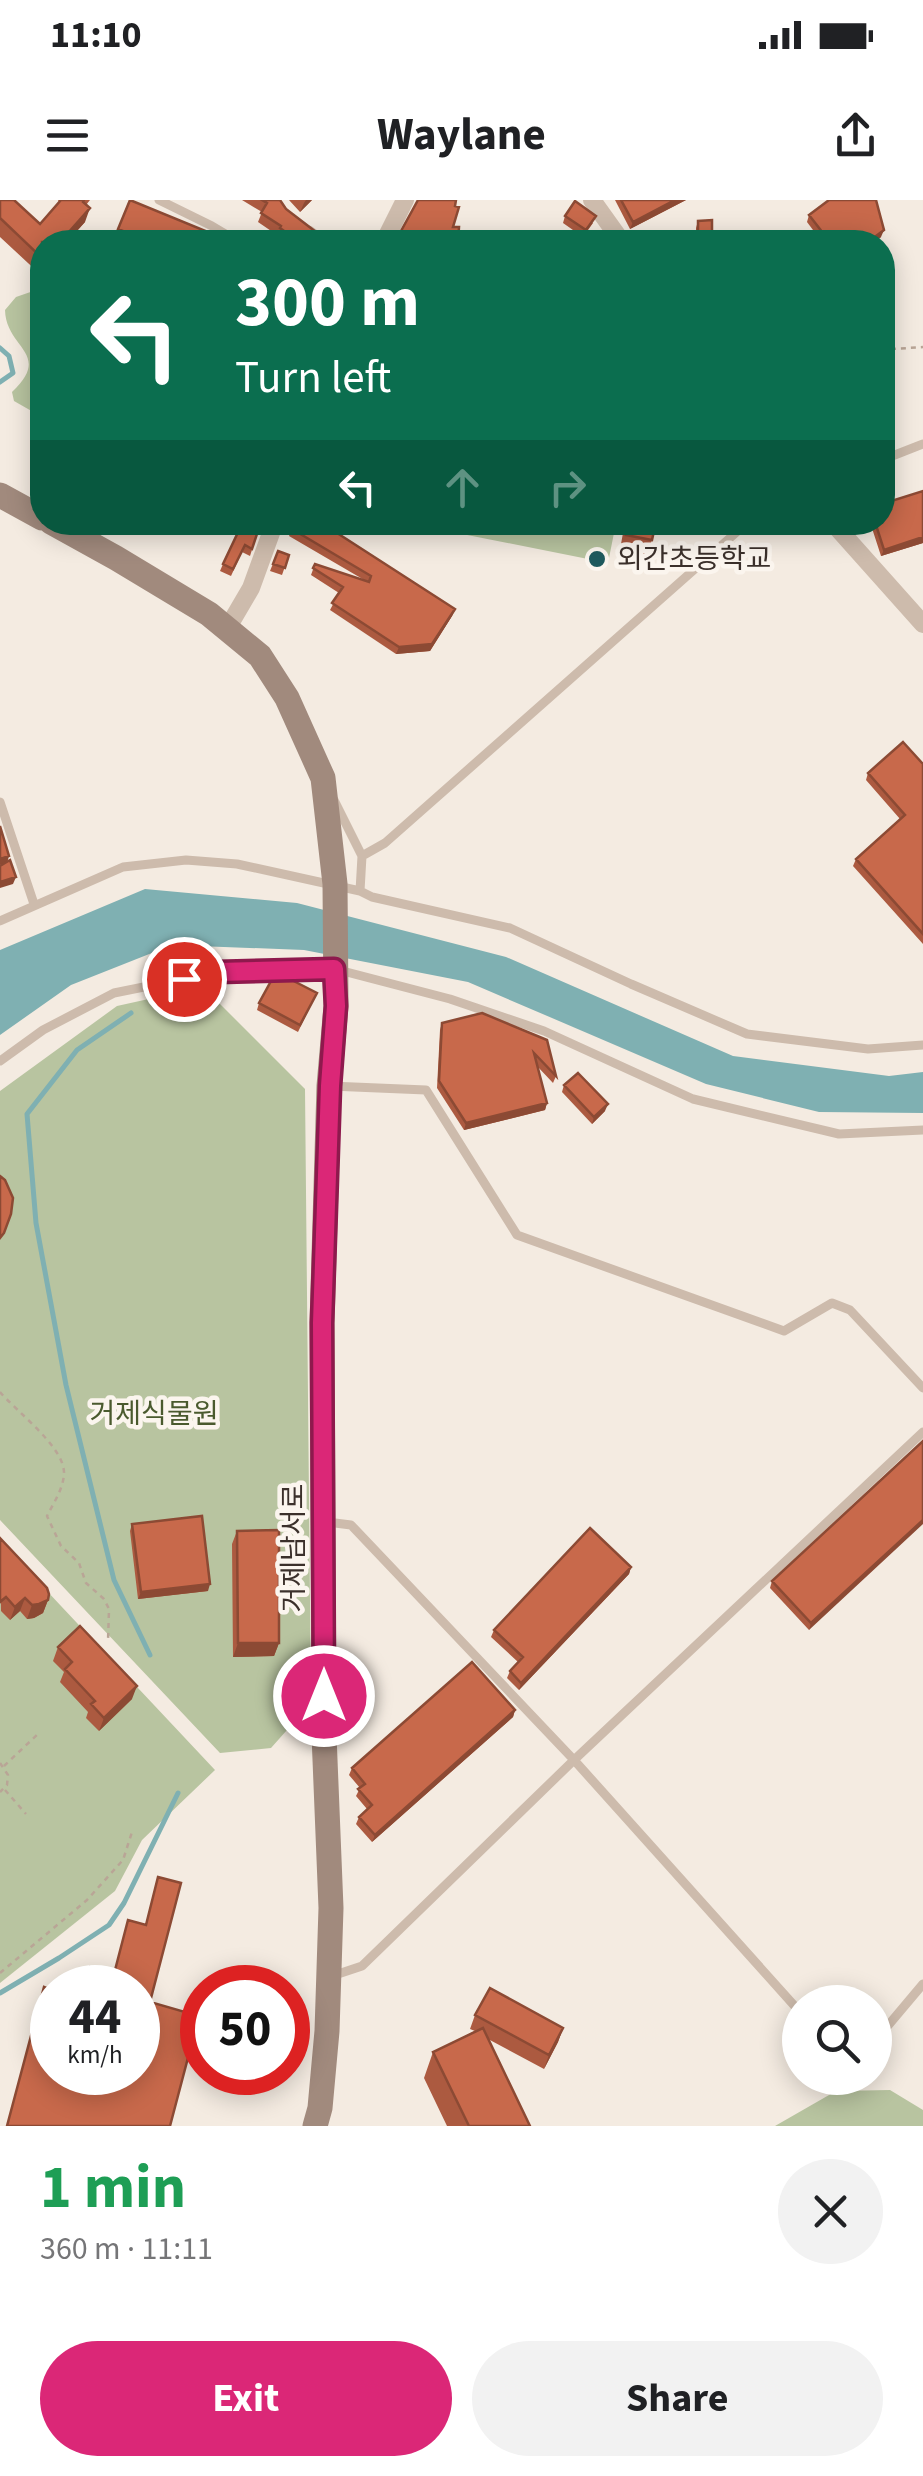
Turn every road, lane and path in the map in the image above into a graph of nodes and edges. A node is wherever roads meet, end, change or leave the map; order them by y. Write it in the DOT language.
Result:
graph roads {
  1 [pos="404,200"];
  2 [pos="592,200"];
  3 [pos="161,201"];
  4 [pos="304,226"];
  5 [pos="218,230"];
  6 [pos="310,230"];
  7 [pos="390,230"];
  8 [pos="613,230"];
  9 [pos="923,347"];
  10 [pos="895,349"];
  11 [pos="923,444"];
  12 [pos="895,455"];
  13 [pos="0,494"];
  14 [pos="30,511"];
  15 [pos="73,535"];
  16 [pos="270,535"];
  17 [pos="733,535"];
  18 [pos="844,535"];
  19 [pos="923,624"];
  20 [pos="227,628"];
  21 [pos="323,778"];
  22 [pos="0,802"];
  23 [pos="362,856"];
  24 [pos="348,888"];
  25 [pos="34,904"];
  26 [pos="0,921"];
  27 [pos="334,969"];
  28 [pos="923,1045"];
  29 [pos="0,1061"];
  30 [pos="330,1086"];
  31 [pos="923,1130"];
  32 [pos="923,1388"];
  33 [pos="0,1392"];
  34 [pos="8,1400"];
  35 [pos="0,1408"];
  36 [pos="923,1432"];
  37 [pos="324,1521"];
  38 [pos="108,1641"];
  39 [pos="40,1732"];
  40 [pos="574,1760"];
  41 [pos="2,1764"];
  42 [pos="2,1790"];
  43 [pos="26,1814"];
  44 [pos="133,1829"];
  45 [pos="0,1972"];
  46 [pos="329,1976"];
  47 [pos="923,1984"];
  48 [pos="782,1992"];
  49 [pos="892,2021"];
  50 [pos="315,2126"];
  1 -- 7 [label="street"];
  2 -- 8 [label="street"];
  3 -- 5 [label="lane"];
  4 -- 6 [label="lane"];
  9 -- 10 [label="path"];
  11 -- 12 [label="lane"];
  13 -- 14 [label="main road"];
  15 -- 20 [label="main road"];
  16 -- 20 [label="street"];
  17 -- 23 [label="lane"];
  18 -- 19 [label="street"];
  20 -- 21 [label="main road"];
  21 -- 23 [label="lane"];
  21 -- 24 [label="main road"];
  22 -- 25 [label="lane"];
  23 -- 24 [label="lane"];
  24 -- 25 [label="lane"];
  24 -- 27 [label="main road, 거제남서로"];
  24 -- 28 [label="lane"];
  25 -- 26 [label="lane"];
  27 -- 29 [label="lane"];
  27 -- 30 [label="main road, 거제남서로"];
  27 -- 31 [label="lane"];
  30 -- 32 [label="lane"];
  30 -- 37 [label="main road, 거제남서로"];
  33 -- 34 [label="path"];
  34 -- 35 [label="path"];
  34 -- 38 [label="path"];
  36 -- 40 [label="lane"];
  37 -- 40 [label="lane"];
  37 -- 46 [label="main road, 거제남서로"];
  39 -- 41 [label="path"];
  40 -- 46 [label="lane"];
  40 -- 48 [label="lane"];
  41 -- 42 [label="path"];
  42 -- 43 [label="path"];
  44 -- 45 [label="path"];
  46 -- 50 [label="main road, 거제남서로"];
  47 -- 49 [label="lane"];
}
